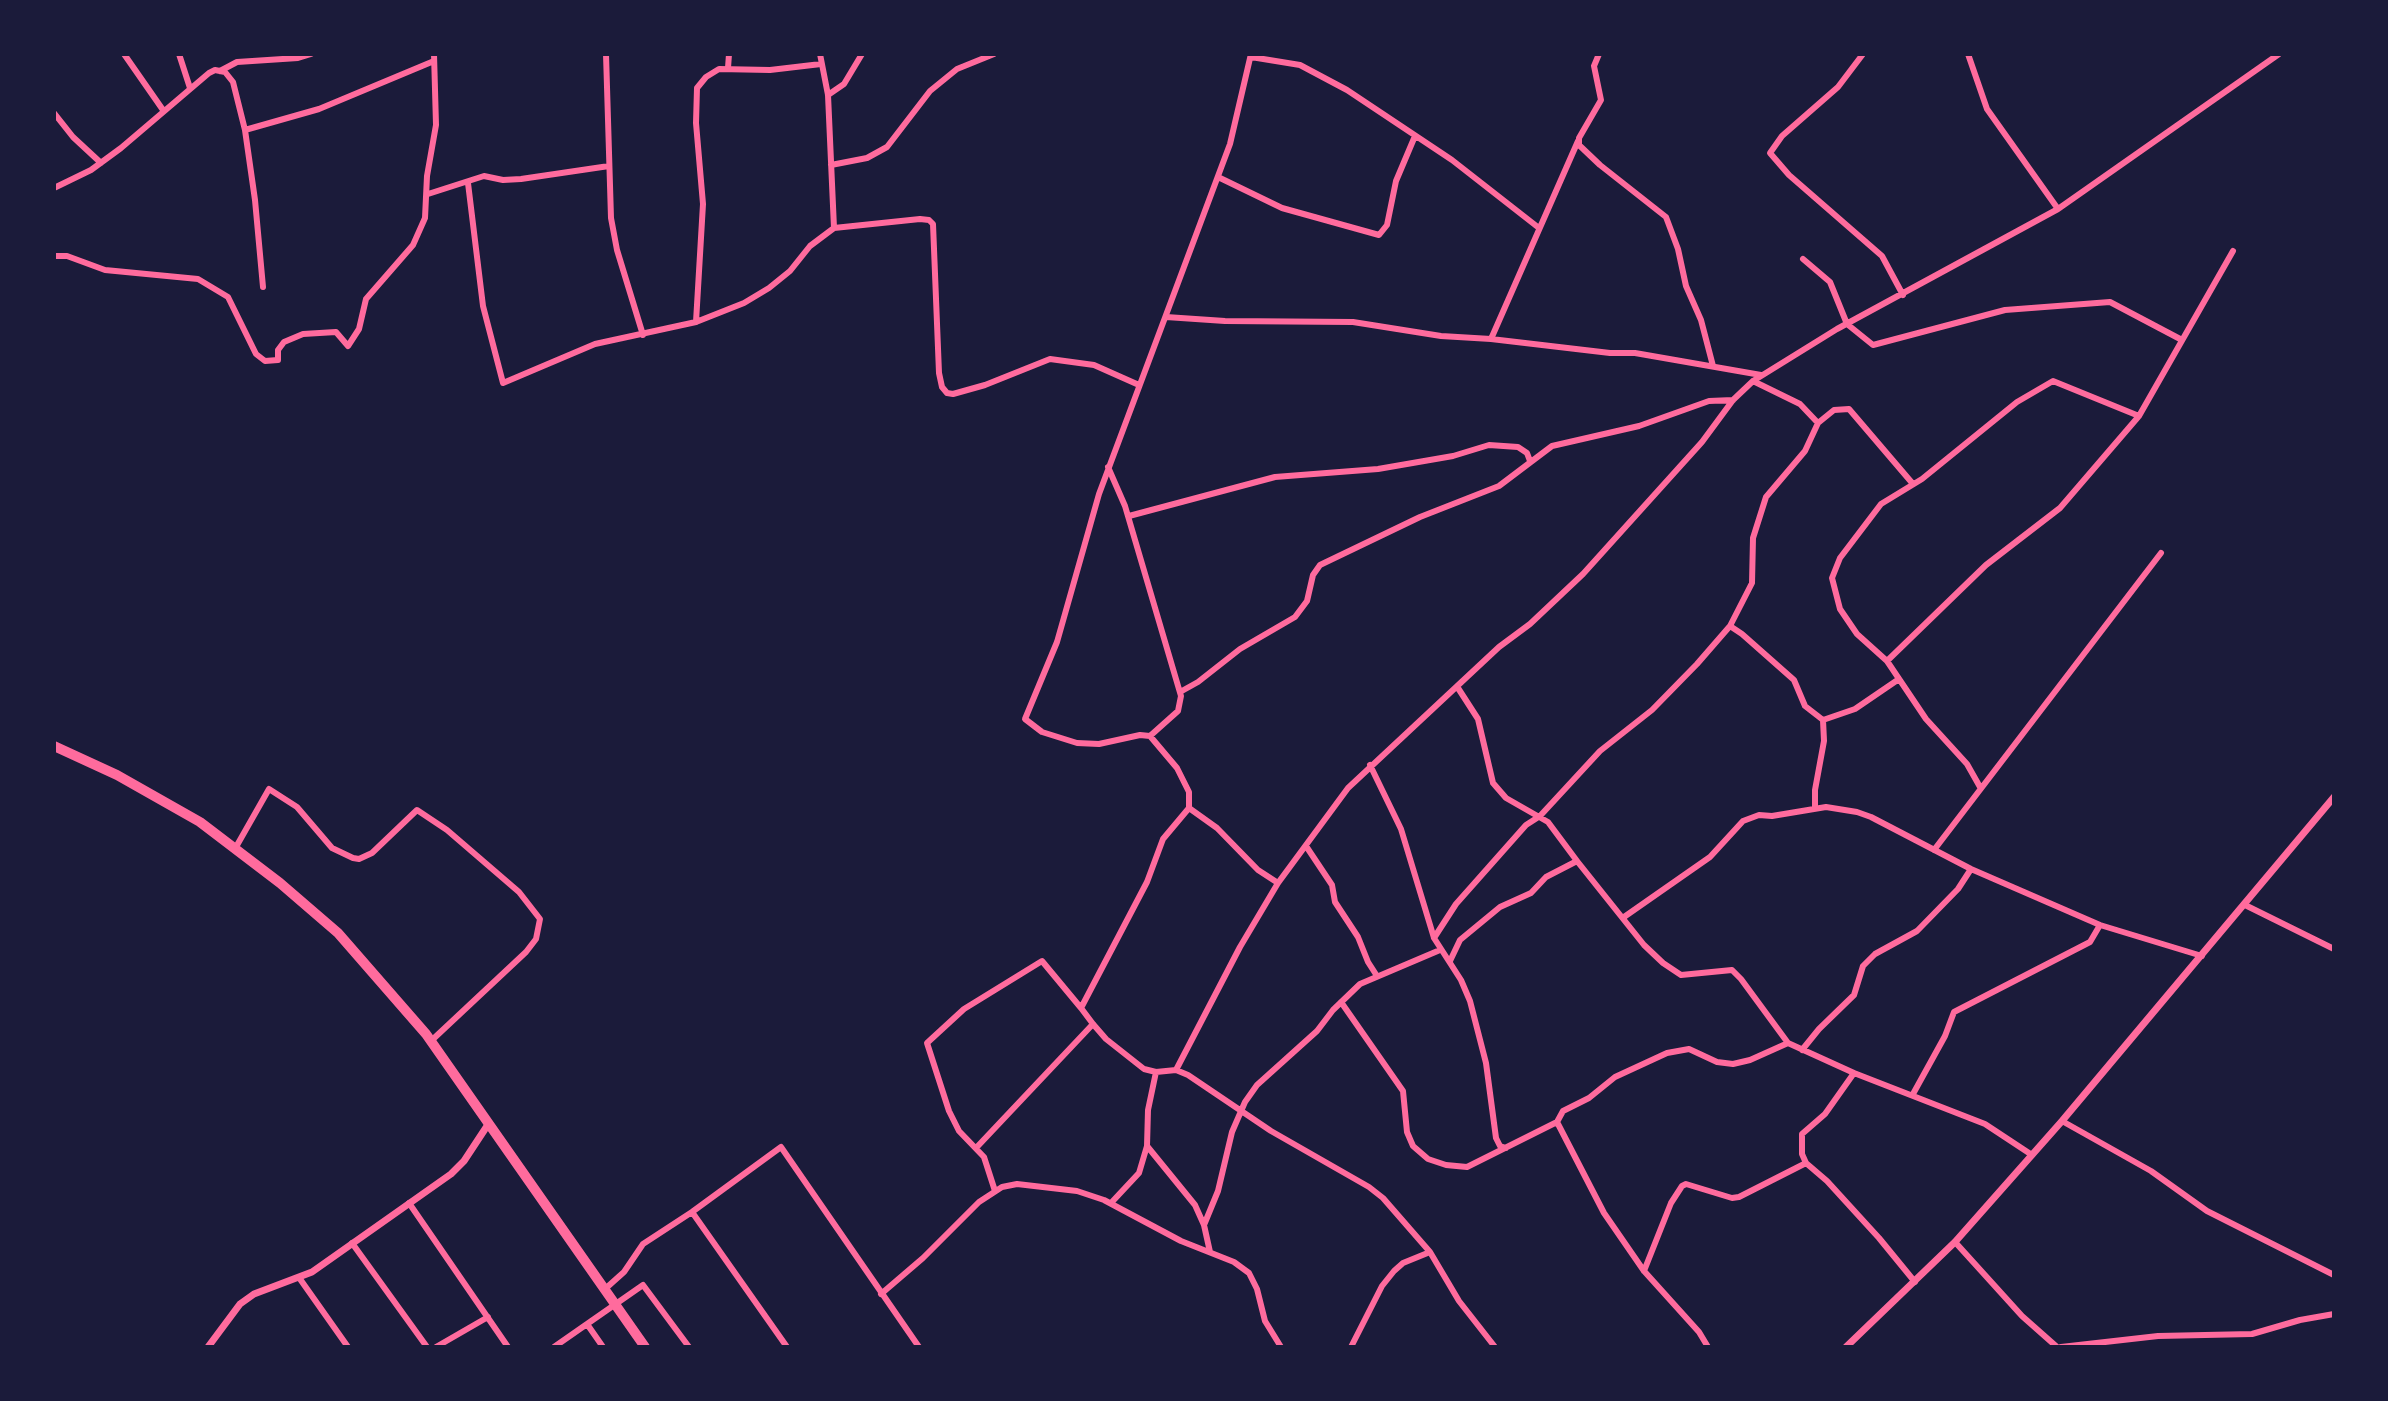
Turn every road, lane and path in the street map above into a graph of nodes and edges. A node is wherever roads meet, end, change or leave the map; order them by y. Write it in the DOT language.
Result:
graph roads {
  1 [pos="124,54"];
  2 [pos="179,54"];
  3 [pos="311,54"];
  4 [pos="606,54"];
  5 [pos="729,54"];
  6 [pos="820,54"];
  7 [pos="862,54"];
  8 [pos="994,54"];
  9 [pos="1599,54"];
  10 [pos="1863,54"];
  11 [pos="1968,54"];
  12 [pos="2279,54"];
  13 [pos="1251,56"];
  14 [pos="434,58"];
  15 [pos="821,64"];
  16 [pos="728,68"];
  17 [pos="220,71"];
  18 [pos="190,88"];
  19 [pos="828,95"];
  20 [pos="163,110"];
  21 [pos="54,113"];
  22 [pos="245,130"];
  23 [pos="1415,136"];
  24 [pos="1578,141"];
  25 [pos="101,163"];
  26 [pos="831,165"];
  27 [pos="609,166"];
  28 [pos="1218,177"];
  29 [pos="468,183"];
  30 [pos="54,188"];
  31 [pos="428,194"];
  32 [pos="2058,209"];
  33 [pos="834,228"];
  34 [pos="1539,228"];
  35 [pos="2233,251"];
  36 [pos="54,256"];
  37 [pos="1803,259"];
  38 [pos="263,287"];
  39 [pos="1903,295"];
  40 [pos="1166,317"];
  41 [pos="696,322"];
  42 [pos="1847,324"];
  43 [pos="643,335"];
  44 [pos="1491,339"];
  45 [pos="2182,340"];
  46 [pos="1713,366"];
  47 [pos="1761,375"];
  48 [pos="1753,381"];
  49 [pos="1139,385"];
  50 [pos="1733,400"];
  51 [pos="2139,416"];
  52 [pos="1818,423"];
  53 [pos="1530,461"];
  54 [pos="1108,467"];
  55 [pos="1913,484"];
  56 [pos="1129,516"];
  57 [pos="2161,553"];
  58 [pos="1730,626"];
  59 [pos="1887,661"];
  60 [pos="1899,679"];
  61 [pos="1458,688"];
  62 [pos="1180,692"];
  63 [pos="1823,720"];
  64 [pos="1150,736"];
  65 [pos="54,746"];
  66 [pos="1370,765"];
  67 [pos="1980,787"];
  68 [pos="2334,797"];
  69 [pos="1815,807"];
  70 [pos="1189,808"];
  71 [pos="1540,816"];
  72 [pos="1306,846"];
  73 [pos="236,847"];
  74 [pos="1934,850"];
  75 [pos="1577,861"];
  76 [pos="1971,869"];
  77 [pos="1278,883"];
  78 [pos="2245,905"];
  79 [pos="1624,917"];
  80 [pos="2100,925"];
  81 [pos="1434,938"];
  82 [pos="2334,949"];
  83 [pos="1440,950"];
  84 [pos="2202,956"];
  85 [pos="1450,961"];
  86 [pos="1377,976"];
  87 [pos="1341,1002"];
  88 [pos="1081,1008"];
  89 [pos="1093,1024"];
  90 [pos="431,1041"];
  91 [pos="1788,1043"];
  92 [pos="1802,1050"];
  93 [pos="1176,1070"];
  94 [pos="1156,1072"];
  95 [pos="1854,1073"];
  96 [pos="1913,1094"];
  97 [pos="1242,1110"];
  98 [pos="2062,1121"];
  99 [pos="1557,1122"];
  100 [pos="489,1123"];
  101 [pos="1147,1146"];
  102 [pos="976,1148"];
  103 [pos="1506,1148"];
  104 [pos="2032,1155"];
  105 [pos="1806,1163"];
  106 [pos="995,1191"];
  107 [pos="409,1203"];
  108 [pos="1111,1203"];
  109 [pos="692,1212"];
  110 [pos="1204,1225"];
  111 [pos="1955,1242"];
  112 [pos="352,1243"];
  113 [pos="1210,1252"];
  114 [pos="1430,1252"];
  115 [pos="1644,1271"];
  116 [pos="2334,1275"];
  117 [pos="300,1279"];
  118 [pos="1915,1282"];
  119 [pos="605,1289"];
  120 [pos="881,1294"];
  121 [pos="616,1304"];
  122 [pos="2334,1314"];
  123 [pos="488,1317"];
  124 [pos="587,1324"];
  125 [pos="208,1347"];
  126 [pos="348,1347"];
  127 [pos="427,1347"];
  128 [pos="436,1347"];
  129 [pos="508,1347"];
  130 [pos="554,1347"];
  131 [pos="603,1347"];
  132 [pos="645,1347"];
  133 [pos="689,1347"];
  134 [pos="787,1347"];
  135 [pos="919,1347"];
  136 [pos="1281,1347"];
  137 [pos="1351,1347"];
  138 [pos="1495,1347"];
  139 [pos="1708,1347"];
  140 [pos="1846,1347"];
  141 [pos="2059,1347"];
  1 -- 20 [label="street"];
  2 -- 18 [label="street"];
  3 -- 17 [label="street"];
  4 -- 27 [label="street"];
  5 -- 16 [label="street"];
  6 -- 15 [label="street"];
  7 -- 19 [label="street"];
  8 -- 26 [label="street"];
  9 -- 24 [label="street"];
  10 -- 39 [label="street"];
  11 -- 32 [label="street"];
  12 -- 32 [label="street"];
  13 -- 23 [label="street"];
  13 -- 28 [label="street"];
  14 -- 22 [label="street"];
  14 -- 31 [label="street"];
  15 -- 16 [label="street"];
  15 -- 19 [label="street"];
  16 -- 41 [label="street"];
  17 -- 18 [label="street"];
  17 -- 22 [label="street"];
  18 -- 20 [label="street"];
  19 -- 26 [label="street"];
  20 -- 25 [label="street"];
  21 -- 25 [label="street"];
  22 -- 38 [label="street"];
  23 -- 28 [label="street"];
  23 -- 34 [label="street"];
  24 -- 34 [label="street"];
  24 -- 46 [label="street"];
  25 -- 30 [label="street"];
  26 -- 33 [label="street"];
  27 -- 29 [label="street"];
  27 -- 43 [label="street"];
  28 -- 40 [label="street"];
  29 -- 31 [label="street"];
  29 -- 43 [label="street"];
  31 -- 36 [label="street"];
  32 -- 39 [label="street"];
  33 -- 41 [label="street"];
  33 -- 49 [label="street"];
  34 -- 44 [label="street"];
  35 -- 45 [label="street"];
  37 -- 42 [label="street"];
  39 -- 42 [label="street"];
  40 -- 44 [label="street"];
  40 -- 49 [label="street"];
  41 -- 43 [label="street"];
  42 -- 45 [label="street"];
  42 -- 47 [label="street"];
  44 -- 46 [label="street"];
  45 -- 51 [label="street"];
  46 -- 47 [label="street"];
  47 -- 48 [label="street"];
  48 -- 50 [label="street"];
  48 -- 52 [label="street"];
  49 -- 54 [label="street"];
  50 -- 53 [label="street"];
  50 -- 61 [label="street"];
  51 -- 55 [label="street"];
  51 -- 59 [label="street"];
  52 -- 55 [label="street"];
  52 -- 58 [label="street"];
  53 -- 56 [label="street"];
  53 -- 62 [label="street"];
  54 -- 56 [label="street"];
  54 -- 64 [label="street"];
  55 -- 59 [label="street"];
  56 -- 62 [label="street"];
  57 -- 67 [label="street"];
  58 -- 63 [label="street"];
  58 -- 71 [label="street"];
  59 -- 60 [label="street"];
  60 -- 63 [label="street"];
  60 -- 67 [label="street"];
  61 -- 66 [label="street"];
  61 -- 71 [label="street"];
  62 -- 64 [label="street"];
  63 -- 69 [label="street"];
  64 -- 70 [label="street"];
  65 -- 73 [label="highway"];
  66 -- 72 [label="street"];
  66 -- 81 [label="street"];
  67 -- 74 [label="street"];
  68 -- 78 [label="street"];
  69 -- 74 [label="street"];
  69 -- 79 [label="street"];
  70 -- 77 [label="street"];
  70 -- 88 [label="street"];
  71 -- 75 [label="street"];
  71 -- 81 [label="street"];
  72 -- 77 [label="street"];
  72 -- 86 [label="street"];
  73 -- 90 [label="highway"];
  73 -- 90 [label="street"];
  74 -- 76 [label="street"];
  75 -- 79 [label="street"];
  75 -- 85 [label="street"];
  76 -- 80 [label="street"];
  76 -- 92 [label="street"];
  77 -- 93 [label="street"];
  78 -- 82 [label="street"];
  78 -- 84 [label="street"];
  79 -- 91 [label="street"];
  80 -- 84 [label="street"];
  80 -- 96 [label="street"];
  81 -- 83 [label="street"];
  83 -- 85 [label="street"];
  83 -- 86 [label="street"];
  84 -- 98 [label="street"];
  85 -- 103 [label="street"];
  86 -- 87 [label="street"];
  87 -- 97 [label="street"];
  87 -- 103 [label="street"];
  88 -- 89 [label="street"];
  88 -- 102 [label="street"];
  89 -- 94 [label="street"];
  89 -- 102 [label="street"];
  90 -- 100 [label="highway"];
  91 -- 92 [label="street"];
  91 -- 99 [label="street"];
  92 -- 95 [label="street"];
  93 -- 94 [label="street"];
  93 -- 97 [label="street"];
  94 -- 101 [label="street"];
  95 -- 96 [label="street"];
  95 -- 105 [label="street"];
  96 -- 104 [label="street"];
  97 -- 110 [label="street"];
  97 -- 114 [label="street"];
  98 -- 104 [label="street"];
  98 -- 116 [label="street"];
  99 -- 103 [label="street"];
  99 -- 115 [label="street"];
  100 -- 107 [label="street"];
  100 -- 119 [label="highway"];
  101 -- 108 [label="street"];
  101 -- 110 [label="street"];
  102 -- 106 [label="street"];
  104 -- 111 [label="street"];
  105 -- 115 [label="street"];
  105 -- 118 [label="street"];
  106 -- 108 [label="street"];
  106 -- 120 [label="street"];
  107 -- 112 [label="street"];
  107 -- 123 [label="street"];
  108 -- 113 [label="street"];
  109 -- 119 [label="street"];
  109 -- 120 [label="street"];
  109 -- 134 [label="street"];
  110 -- 113 [label="street"];
  111 -- 118 [label="street"];
  111 -- 141 [label="street"];
  112 -- 117 [label="street"];
  112 -- 127 [label="street"];
  113 -- 136 [label="street"];
  114 -- 137 [label="street"];
  114 -- 138 [label="street"];
  115 -- 139 [label="street"];
  117 -- 125 [label="street"];
  117 -- 126 [label="street"];
  118 -- 140 [label="street"];
  119 -- 121 [label="highway"];
  120 -- 135 [label="street"];
  121 -- 124 [label="street"];
  121 -- 132 [label="highway"];
  121 -- 133 [label="street"];
  122 -- 141 [label="street"];
  123 -- 128 [label="street"];
  123 -- 129 [label="street"];
  124 -- 130 [label="street"];
  124 -- 131 [label="street"];
}
